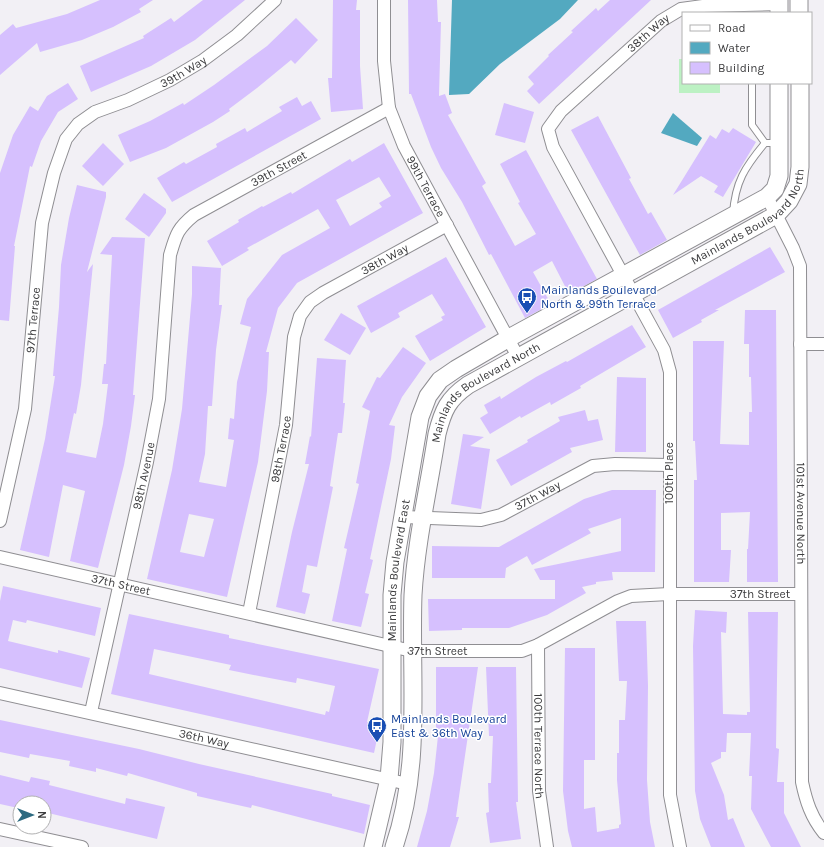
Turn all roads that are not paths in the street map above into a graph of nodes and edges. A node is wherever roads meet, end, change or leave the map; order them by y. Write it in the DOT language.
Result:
graph roads {
  1 [pos="275,0"];
  2 [pos="384,0"];
  3 [pos="799,0"];
  4 [pos="779,6"];
  5 [pos="799,12"];
  6 [pos="752,84"];
  7 [pos="779,84"];
  8 [pos="800,84"];
  9 [pos="389,108"];
  10 [pos="78,124"];
  11 [pos="548,129"];
  12 [pos="772,143"];
  13 [pos="767,197"];
  14 [pos="733,215"];
  15 [pos="776,215"];
  16 [pos="446,225"];
  17 [pos="175,237"];
  18 [pos="625,276"];
  19 [pos="323,293"];
  20 [pos="634,294"];
  21 [pos="509,338"];
  22 [pos="800,344"];
  23 [pos="824,344"];
  24 [pos="518,357"];
  25 [pos="669,465"];
  26 [pos="404,517"];
  27 [pos="422,518"];
  28 [pos="0,521"];
  29 [pos="0,557"];
  30 [pos="121,584"];
  31 [pos="669,594"];
  32 [pos="800,594"];
  33 [pos="249,613"];
  34 [pos="392,645"];
  35 [pos="538,645"];
  36 [pos="412,651"];
  37 [pos="0,693"];
  38 [pos="91,712"];
  39 [pos="389,779"];
  40 [pos="408,784"];
  41 [pos="0,829"];
  42 [pos="824,833"];
  43 [pos="35,841"];
  44 [pos="82,847"];
  45 [pos="373,847"];
  46 [pos="394,847"];
  47 [pos="547,847"];
  48 [pos="680,847"];
  1 -- 10 [label="street, 39th Way"];
  2 -- 9 [label="street, 99th Terrace"];
  3 -- 5 [label="street"];
  4 -- 11 [label="street, 38th Way"];
  6 -- 12 [label="lane"];
  7 -- 12 [label="street, Mainlands Boulevard North"];
  8 -- 15 [label="street, Mainlands Boulevard North"];
  9 -- 16 [label="street, 99th Terrace"];
  9 -- 17 [label="street, 39th Street"];
  10 -- 28 [label="street, 97th Terrace"];
  11 -- 18 [label="street, 100th Place"];
  12 -- 13 [label="street, Mainlands Boulevard North"];
  12 -- 14 [label="lane"];
  13 -- 14 [label="street, Mainlands Boulevard North"];
  13 -- 15 [label="street, 101st Avenue North"];
  14 -- 18 [label="street, Mainlands Boulevard North"];
  15 -- 20 [label="street, Mainlands Boulevard North"];
  15 -- 22 [label="street, 101st Avenue North"];
  16 -- 19 [label="street, 38th Way"];
  16 -- 21 [label="street, 99th Terrace"];
  17 -- 30 [label="street, 98th Avenue"];
  18 -- 20 [label="street, 100th Place"];
  18 -- 21 [label="street, Mainlands Boulevard North"];
  19 -- 33 [label="street, 98th Terrace"];
  20 -- 24 [label="street, Mainlands Boulevard North"];
  20 -- 25 [label="street, 100th Place"];
  21 -- 24 [label="street, 99th Terrace"];
  21 -- 26 [label="street, Mainlands Boulevard East"];
  22 -- 23 [label="street"];
  22 -- 32 [label="street, 101st Avenue North"];
  24 -- 27 [label="street, Mainlands Boulevard North"];
  25 -- 27 [label="street, 37th Way"];
  25 -- 31 [label="street, 100th Place"];
  26 -- 27 [label="street, 37th Way"];
  26 -- 34 [label="street, Mainlands Boulevard East"];
  27 -- 36 [label="street, Mainlands Boulevard North"];
  29 -- 30 [label="street, 37th Street"];
  30 -- 33 [label="street, 37th Street"];
  30 -- 38 [label="street, 98th Avenue"];
  31 -- 32 [label="street, 37th Street"];
  31 -- 35 [label="street, 37th Street"];
  31 -- 48 [label="street, 100th Place"];
  32 -- 42 [label="street, 101st Avenue North"];
  33 -- 34 [label="street, 37th Street"];
  34 -- 36 [label="street, 37th Street"];
  34 -- 39 [label="street, Mainlands Boulevard East"];
  35 -- 36 [label="street, 37th Street"];
  35 -- 47 [label="street, 100th Terrace North"];
  36 -- 40 [label="street, Mainlands Boulevard North"];
  37 -- 38 [label="street, 36th Way"];
  38 -- 39 [label="street, 36th Way"];
  39 -- 40 [label="street, 36th Way"];
  39 -- 45 [label="street, Mainlands Boulevard East"];
  40 -- 46 [label="street, Mainlands Boulevard North"];
  41 -- 43 [label="street"];
  43 -- 44 [label="street"];
}
